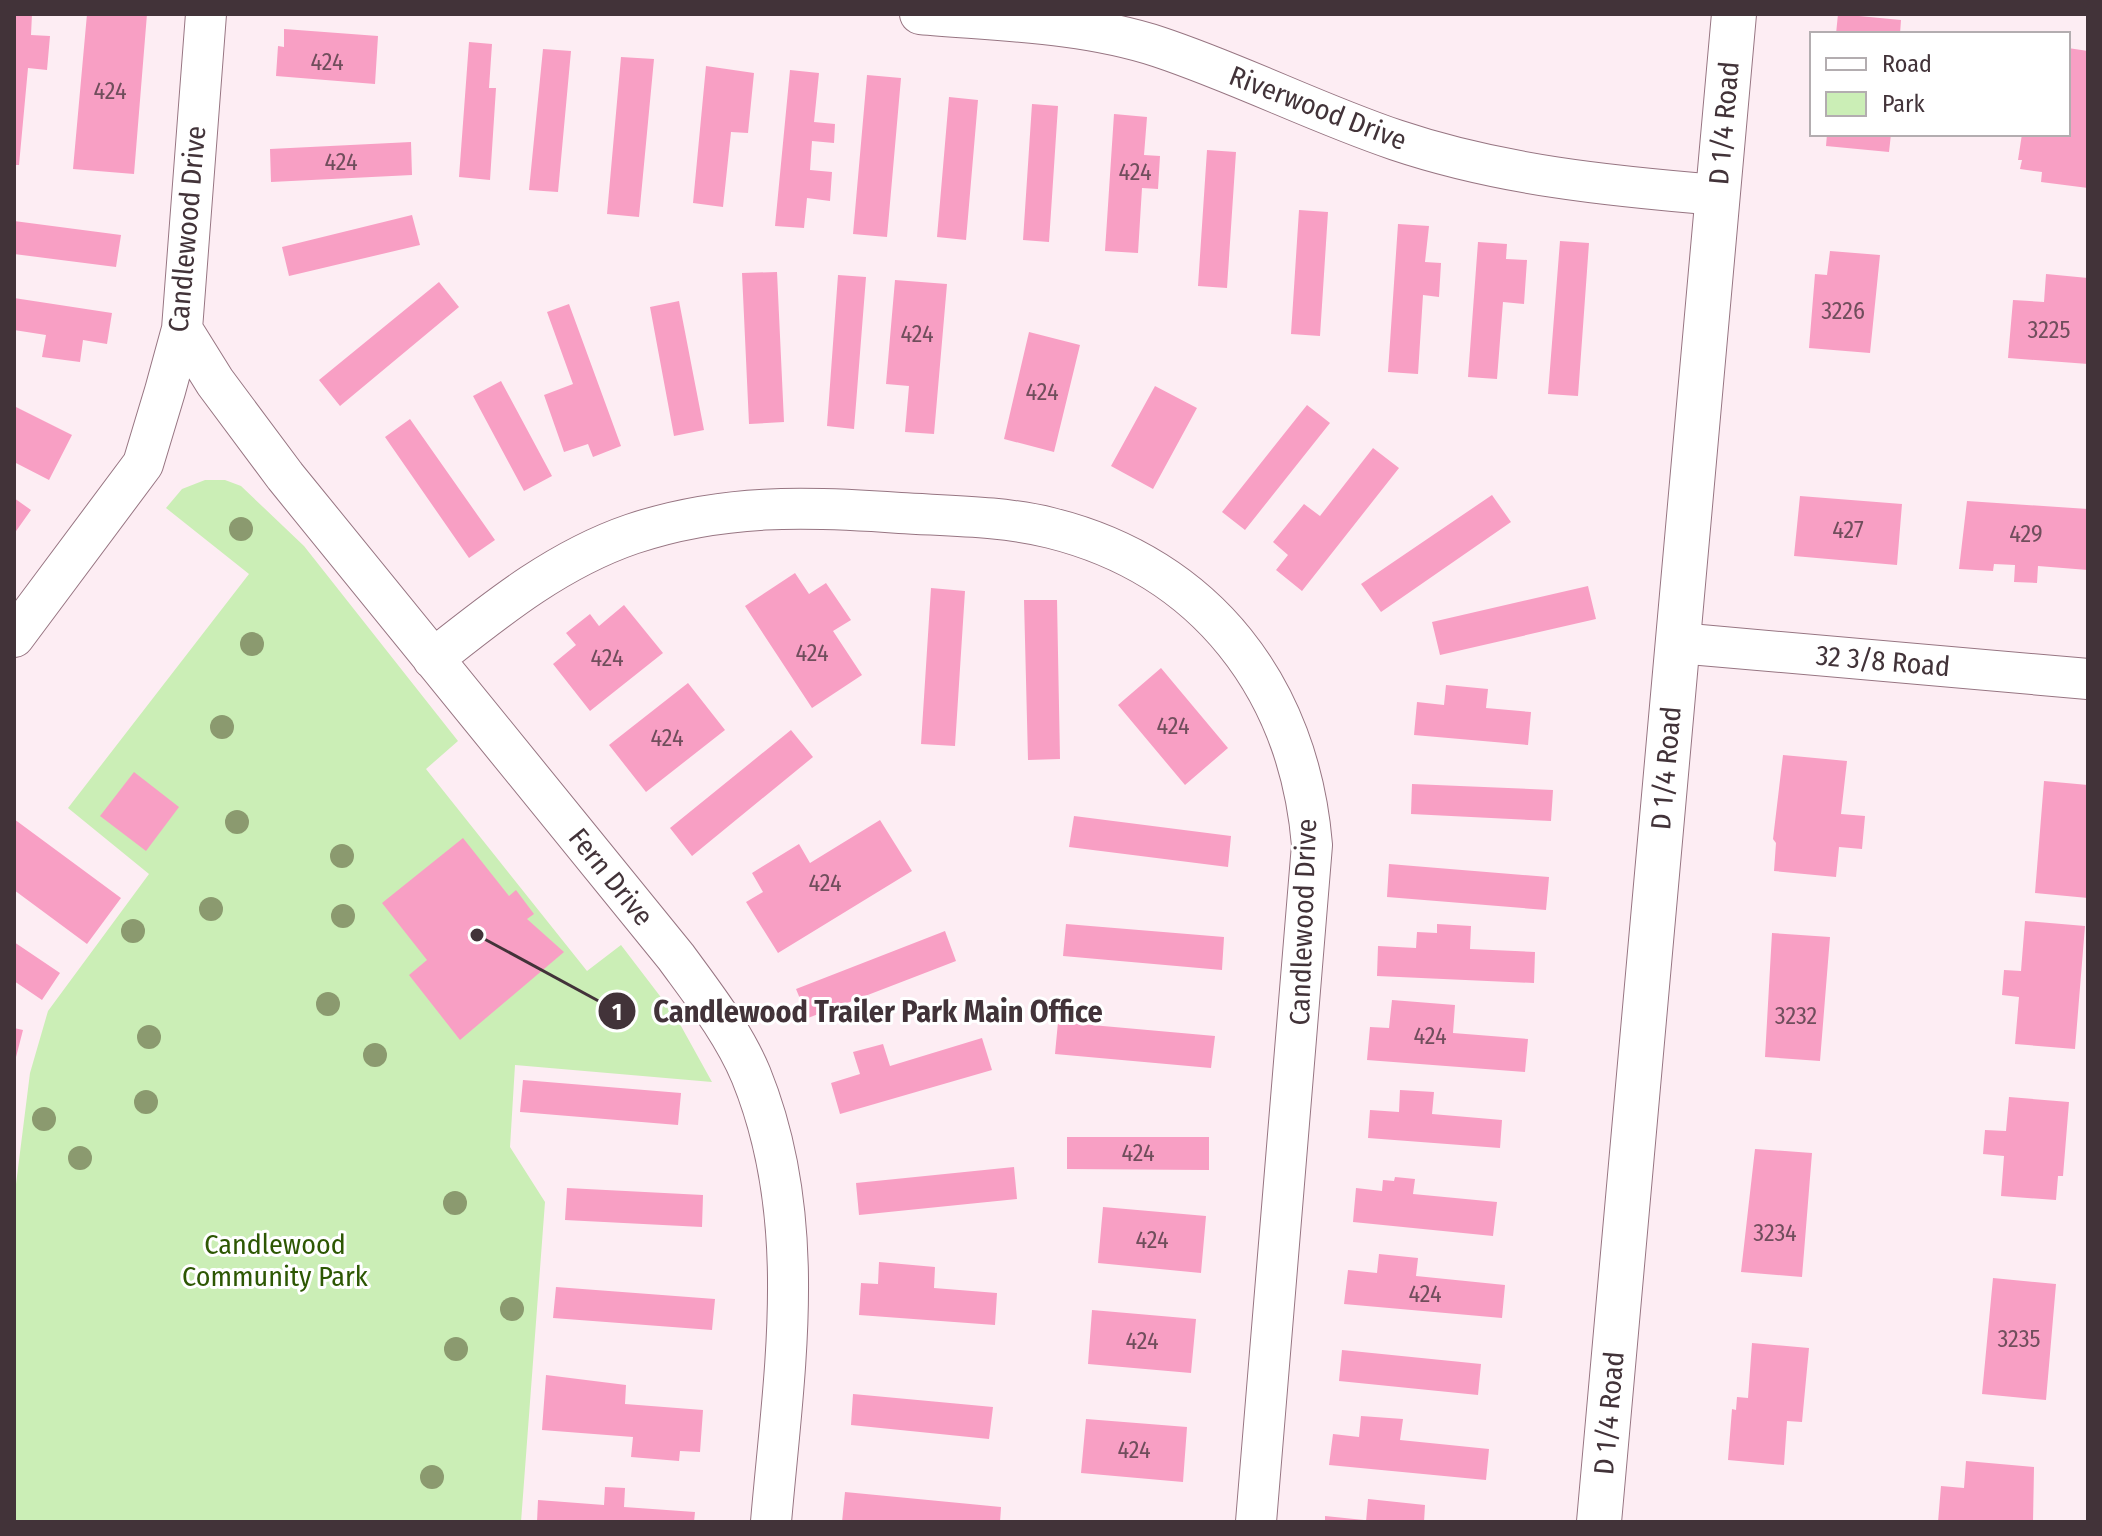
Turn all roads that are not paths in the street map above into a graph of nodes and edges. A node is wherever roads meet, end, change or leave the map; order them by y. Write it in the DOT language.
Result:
graph roads {
  1 [pos="206,14"];
  2 [pos="920,14"];
  3 [pos="1734,14"];
  4 [pos="1718,195"];
  5 [pos="182,329"];
  6 [pos="14,637"];
  7 [pos="1678,643"];
  8 [pos="433,659"];
  9 [pos="2088,679"];
  10 [pos="771,1522"];
  11 [pos="1256,1522"];
  12 [pos="1599,1522"];
  1 -- 5 [label="street, Candlewood Drive"];
  2 -- 4 [label="street, Riverwood Drive"];
  3 -- 4 [label="street, D 1/4 Road"];
  4 -- 7 [label="street, D 1/4 Road"];
  5 -- 6 [label="street, Candlewood Drive"];
  5 -- 8 [label="street, Fern Drive"];
  7 -- 9 [label="street, 32 3/8 Road"];
  7 -- 12 [label="street, D 1/4 Road"];
  8 -- 10 [label="street, Fern Drive"];
  8 -- 11 [label="street, Candlewood Drive"];
}
